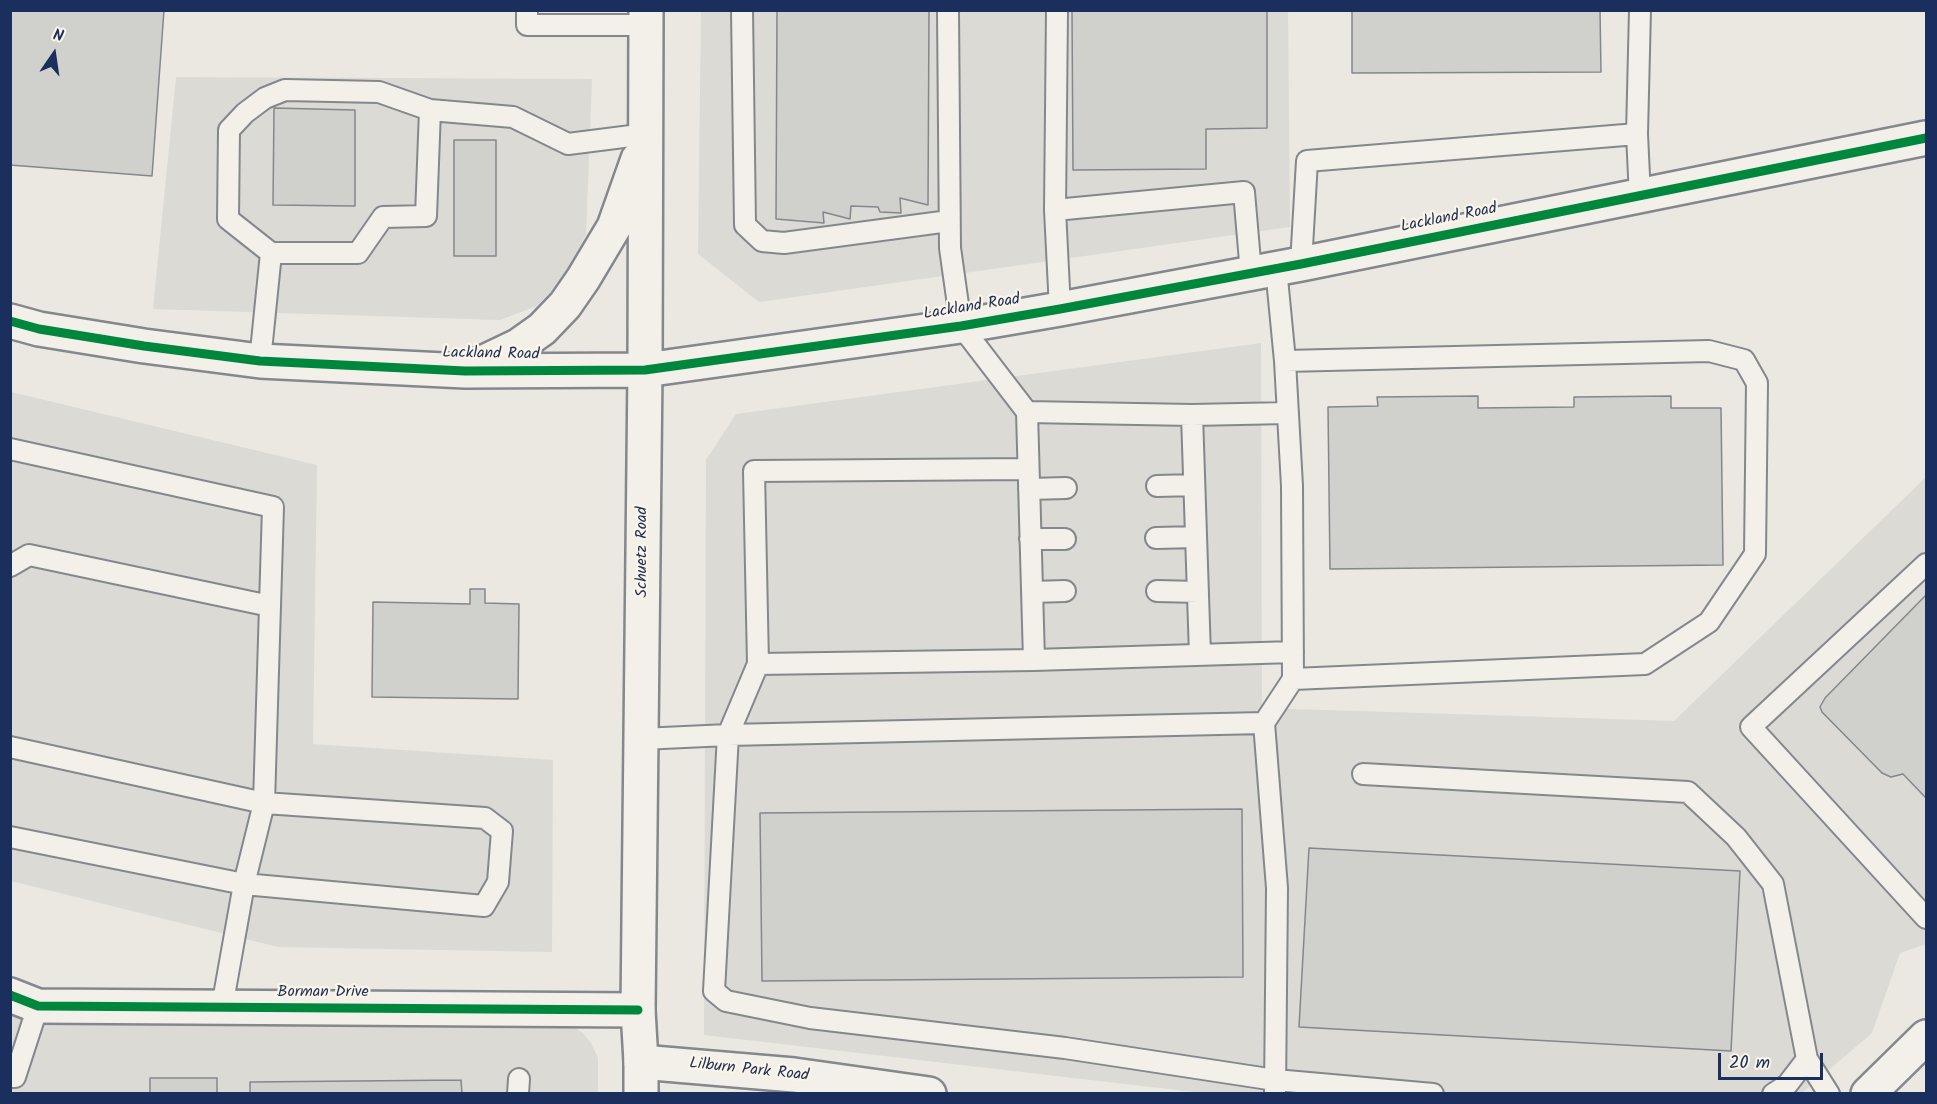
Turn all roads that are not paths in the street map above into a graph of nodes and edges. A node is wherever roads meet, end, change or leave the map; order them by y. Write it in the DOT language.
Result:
graph roads {
  1 [pos="742,10"];
  2 [pos="948,10"];
  3 [pos="1057,10"];
  4 [pos="1640,10"];
  5 [pos="527,18"];
  6 [pos="646,18"];
  7 [pos="430,110"];
  8 [pos="647,134"];
  9 [pos="1636,134"];
  10 [pos="1926,138"];
  11 [pos="1640,197"];
  12 [pos="1055,210"];
  13 [pos="949,221"];
  14 [pos="271,253"];
  15 [pos="1276,268"];
  16 [pos="1060,309"];
  17 [pos="10,321"];
  18 [pos="961,326"];
  19 [pos="260,360"];
  20 [pos="1285,361"];
  21 [pos="645,370"];
  22 [pos="465,371"];
  23 [pos="1027,412"];
  24 [pos="1288,413"];
  25 [pos="1192,415"];
  26 [pos="10,449"];
  27 [pos="1028,469"];
  28 [pos="1194,485"];
  29 [pos="1157,486"];
  30 [pos="1066,488"];
  31 [pos="1029,489"];
  32 [pos="1196,537"];
  33 [pos="1156,538"];
  34 [pos="1065,539"];
  35 [pos="1030,540"];
  36 [pos="1926,564"];
  37 [pos="10,566"];
  38 [pos="1032,591"];
  39 [pos="1065,591"];
  40 [pos="1157,591"];
  41 [pos="1198,592"];
  42 [pos="270,606"];
  43 [pos="1293,652"];
  44 [pos="1200,655"];
  45 [pos="1034,660"];
  46 [pos="758,664"];
  47 [pos="1293,679"];
  48 [pos="1264,723"];
  49 [pos="728,735"];
  50 [pos="641,740"];
  51 [pos="10,747"];
  52 [pos="1362,774"];
  53 [pos="264,803"];
  54 [pos="10,837"];
  55 [pos="244,884"];
  56 [pos="1926,918"];
  57 [pos="24,1000"];
  58 [pos="222,1007"];
  59 [pos="638,1010"];
  60 [pos="1926,1036"];
  61 [pos="1808,1059"];
  62 [pos="641,1078"];
  63 [pos="13,1083"];
  64 [pos="793,1084"];
  65 [pos="1275,1087"];
  66 [pos="1881,1089"];
  67 [pos="1424,1093"];
  68 [pos="929,1094"];
  69 [pos="1433,1094"];
  70 [pos="1773,1094"];
  71 [pos="1829,1094"];
  1 -- 13 [label="lane"];
  2 -- 13 [label="lane"];
  3 -- 12 [label="lane"];
  4 -- 9 [label="lane"];
  5 -- 6 [label="lane"];
  6 -- 8 [label="street, Schuetz Road"];
  7 -- 8 [label="lane"];
  7 -- 14 [label="lane"];
  7 -- 14 [label="lane"];
  8 -- 21 [label="street, Schuetz Road"];
  8 -- 22 [label="street"];
  9 -- 11 [label="lane"];
  9 -- 15 [label="lane"];
  10 -- 11 [label="street, Lackland Road"];
  11 -- 15 [label="street, Lackland Road"];
  12 -- 15 [label="lane"];
  12 -- 16 [label="lane"];
  13 -- 18 [label="lane"];
  14 -- 19 [label="lane"];
  15 -- 16 [label="street, Lackland Road"];
  15 -- 20 [label="lane"];
  16 -- 18 [label="street, Lackland Road"];
  17 -- 19 [label="street, Lackland Road"];
  18 -- 21 [label="street, Lackland Road"];
  18 -- 23 [label="lane"];
  19 -- 22 [label="street, Lackland Road"];
  20 -- 24 [label="lane"];
  20 -- 47 [label="lane"];
  21 -- 22 [label="street, Lackland Road"];
  21 -- 50 [label="street, Schuetz Road"];
  23 -- 25 [label="lane"];
  23 -- 27 [label="lane"];
  24 -- 25 [label="lane"];
  24 -- 43 [label="lane"];
  25 -- 28 [label="lane"];
  26 -- 42 [label="lane"];
  27 -- 31 [label="lane"];
  27 -- 46 [label="lane"];
  28 -- 29 [label="lane"];
  28 -- 32 [label="lane"];
  30 -- 31 [label="lane"];
  31 -- 35 [label="lane"];
  32 -- 33 [label="lane"];
  32 -- 41 [label="lane"];
  34 -- 35 [label="lane"];
  35 -- 38 [label="lane"];
  36 -- 56 [label="lane"];
  37 -- 42 [label="lane"];
  38 -- 39 [label="lane"];
  38 -- 45 [label="lane"];
  40 -- 41 [label="lane"];
  41 -- 44 [label="lane"];
  42 -- 53 [label="lane"];
  43 -- 44 [label="lane"];
  43 -- 47 [label="lane"];
  44 -- 45 [label="lane"];
  45 -- 46 [label="lane"];
  46 -- 49 [label="lane"];
  47 -- 48 [label="lane"];
  48 -- 49 [label="lane"];
  48 -- 65 [label="lane"];
  49 -- 50 [label="lane"];
  49 -- 65 [label="lane"];
  50 -- 59 [label="street, Schuetz Road"];
  51 -- 53 [label="lane"];
  52 -- 61 [label="lane"];
  53 -- 55 [label="lane"];
  53 -- 55 [label="lane"];
  54 -- 55 [label="lane"];
  55 -- 58 [label="lane"];
  57 -- 58 [label="street, Borman Drive"];
  57 -- 63 [label="lane"];
  58 -- 59 [label="street, Borman Drive"];
  59 -- 62 [label="street, Schuetz Road"];
  60 -- 66 [label="street"];
  61 -- 70 [label="lane"];
  61 -- 71 [label="lane"];
  62 -- 64 [label="street, Lilburn Park Road"];
  64 -- 68 [label="street, Lilburn Park Road"];
  65 -- 67 [label="lane"];
  67 -- 69 [label="lane"];
}
